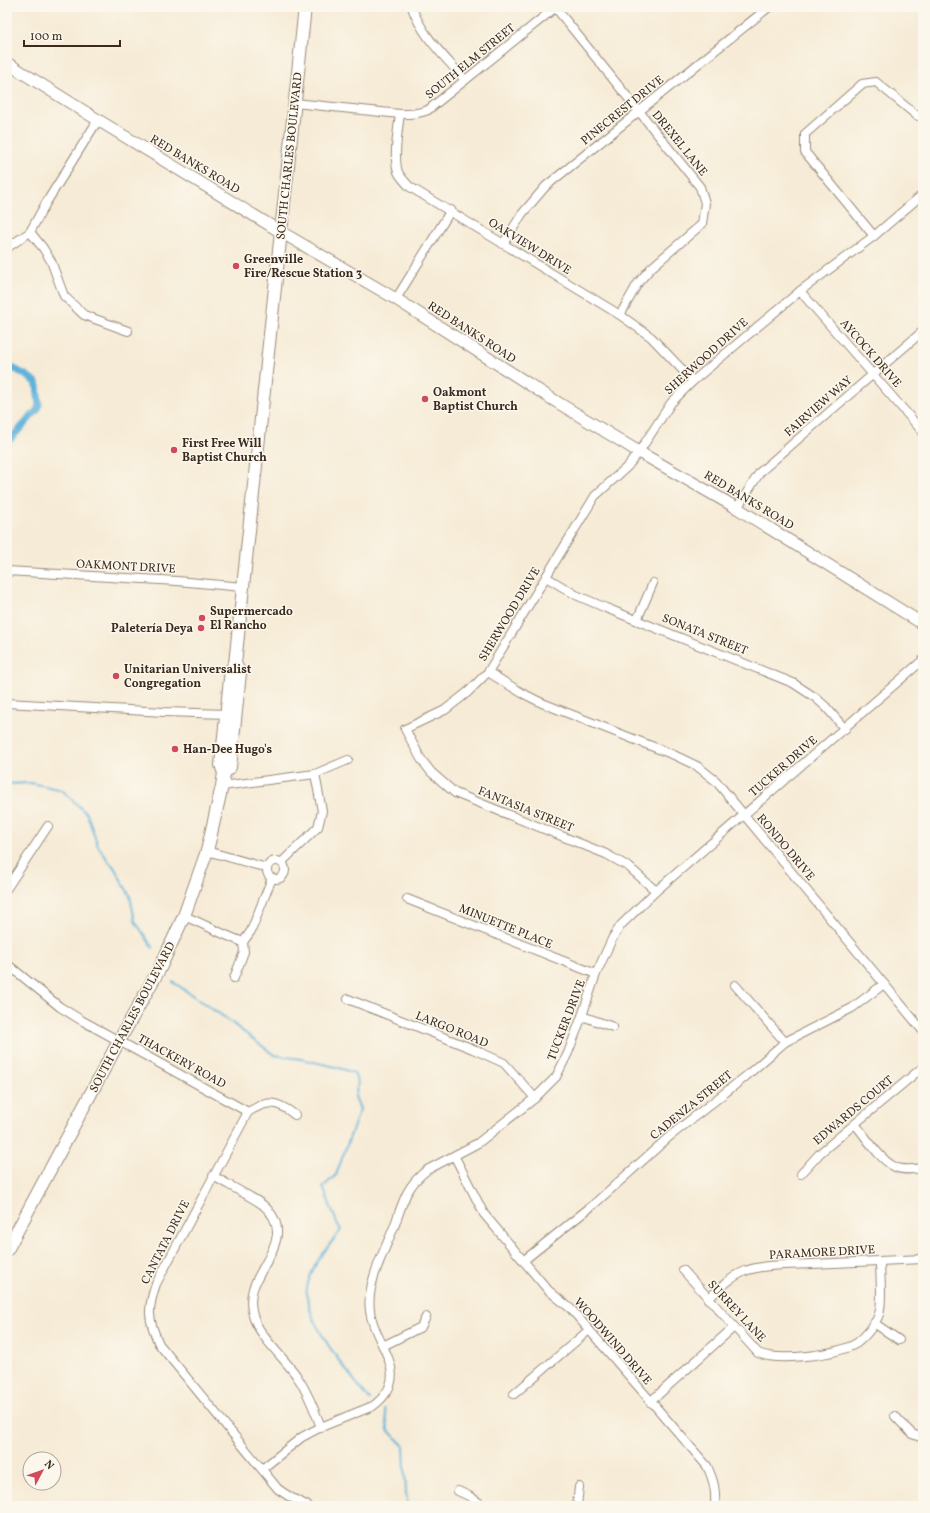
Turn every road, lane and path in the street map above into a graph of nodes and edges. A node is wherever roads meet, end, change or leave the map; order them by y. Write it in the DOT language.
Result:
graph roads {
  1 [pos="305,7"];
  2 [pos="412,7"];
  3 [pos="556,7"];
  4 [pos="770,7"];
  5 [pos="7,63"];
  6 [pos="465,80"];
  7 [pos="295,103"];
  8 [pos="639,112"];
  9 [pos="400,114"];
  10 [pos="923,118"];
  11 [pos="98,120"];
  12 [pos="923,194"];
  13 [pos="451,210"];
  14 [pos="30,232"];
  15 [pos="282,232"];
  16 [pos="874,236"];
  17 [pos="504,244"];
  18 [pos="7,248"];
  19 [pos="800,291"];
  20 [pos="396,299"];
  21 [pos="620,315"];
  22 [pos="923,331"];
  23 [pos="128,332"];
  24 [pos="872,374"];
  25 [pos="693,381"];
  26 [pos="923,432"];
  27 [pos="639,452"];
  28 [pos="737,508"];
  29 [pos="7,571"];
  30 [pos="546,577"];
  31 [pos="653,583"];
  32 [pos="243,586"];
  33 [pos="637,620"];
  34 [pos="923,624"];
  35 [pos="923,660"];
  36 [pos="233,669"];
  37 [pos="488,672"];
  38 [pos="7,703"];
  39 [pos="226,714"];
  40 [pos="405,729"];
  41 [pos="845,729"];
  42 [pos="348,760"];
  43 [pos="227,768"];
  44 [pos="315,774"];
  45 [pos="222,786"];
  46 [pos="745,816"];
  47 [pos="48,826"];
  48 [pos="208,851"];
  49 [pos="282,862"];
  50 [pos="267,868"];
  51 [pos="272,878"];
  52 [pos="7,888"];
  53 [pos="656,891"];
  54 [pos="407,900"];
  55 [pos="184,916"];
  56 [pos="243,942"];
  57 [pos="7,964"];
  58 [pos="596,974"];
  59 [pos="234,978"];
  60 [pos="884,984"];
  61 [pos="735,985"];
  62 [pos="348,999"];
  63 [pos="582,1016"];
  64 [pos="613,1027"];
  65 [pos="923,1031"];
  66 [pos="119,1041"];
  67 [pos="784,1042"];
  68 [pos="923,1068"];
  69 [pos="535,1098"];
  70 [pos="248,1112"];
  71 [pos="295,1115"];
  72 [pos="855,1124"];
  73 [pos="455,1157"];
  74 [pos="923,1168"];
  75 [pos="801,1174"];
  76 [pos="213,1176"];
  77 [pos="7,1250"];
  78 [pos="923,1259"];
  79 [pos="523,1261"];
  80 [pos="880,1262"];
  81 [pos="683,1270"];
  82 [pos="708,1299"];
  83 [pos="426,1317"];
  84 [pos="874,1323"];
  85 [pos="734,1326"];
  86 [pos="589,1330"];
  87 [pos="899,1340"];
  88 [pos="383,1346"];
  89 [pos="514,1394"];
  90 [pos="650,1402"];
  91 [pos="895,1416"];
  92 [pos="322,1427"];
  93 [pos="923,1438"];
  94 [pos="262,1469"];
  95 [pos="579,1487"];
  96 [pos="458,1492"];
  97 [pos="308,1506"];
  98 [pos="484,1506"];
  99 [pos="577,1506"];
  100 [pos="715,1506"];
  1 -- 7 [label="main road, SOUTH CHARLES BOULEVARD"];
  2 -- 6 [label="street"];
  3 -- 6 [label="street, SOUTH ELM STREET"];
  3 -- 8 [label="street, DREXEL LANE"];
  4 -- 8 [label="street, PINECREST DRIVE"];
  5 -- 11 [label="street, RED BANKS ROAD"];
  6 -- 9 [label="street, SOUTH ELM STREET"];
  7 -- 9 [label="street, SOUTH ELM STREET"];
  7 -- 15 [label="main road, SOUTH CHARLES BOULEVARD"];
  8 -- 17 [label="street, PINECREST DRIVE"];
  8 -- 21 [label="street, DREXEL LANE"];
  9 -- 13 [label="street, OAKVIEW DRIVE"];
  10 -- 16 [label="street"];
  11 -- 14 [label="street"];
  11 -- 15 [label="street, RED BANKS ROAD"];
  12 -- 16 [label="street, SHERWOOD DRIVE"];
  13 -- 17 [label="street, OAKVIEW DRIVE"];
  13 -- 20 [label="street"];
  14 -- 18 [label="street"];
  14 -- 23 [label="street"];
  15 -- 20 [label="street, RED BANKS ROAD"];
  15 -- 32 [label="main road, SOUTH CHARLES BOULEVARD"];
  16 -- 19 [label="street, SHERWOOD DRIVE"];
  17 -- 21 [label="street, OAKVIEW DRIVE"];
  19 -- 24 [label="street, AYCOCK DRIVE"];
  19 -- 25 [label="street, SHERWOOD DRIVE"];
  20 -- 27 [label="street, RED BANKS ROAD"];
  21 -- 25 [label="street, OAKVIEW DRIVE"];
  22 -- 24 [label="street, FAIRVIEW WAY"];
  24 -- 26 [label="street, AYCOCK DRIVE"];
  24 -- 28 [label="street, FAIRVIEW WAY"];
  25 -- 27 [label="street, SHERWOOD DRIVE"];
  27 -- 28 [label="street, RED BANKS ROAD"];
  27 -- 30 [label="street, SHERWOOD DRIVE"];
  28 -- 34 [label="street, RED BANKS ROAD"];
  29 -- 32 [label="street, OAKMONT DRIVE"];
  30 -- 33 [label="street, SONATA STREET"];
  30 -- 37 [label="street, SHERWOOD DRIVE"];
  31 -- 33 [label="street"];
  32 -- 36 [label="main road, SOUTH CHARLES BOULEVARD"];
  33 -- 41 [label="street, SONATA STREET"];
  35 -- 41 [label="street, TUCKER DRIVE"];
  36 -- 39 [label="main road, SOUTH CHARLES BOULEVARD"];
  36 -- 43 [label="main road, SOUTH CHARLES BOULEVARD"];
  37 -- 40 [label="street, SHERWOOD DRIVE"];
  37 -- 46 [label="street, RONDO DRIVE"];
  38 -- 39 [label="street"];
  39 -- 43 [label="main road, SOUTH CHARLES BOULEVARD"];
  40 -- 53 [label="street, FANTASIA STREET"];
  41 -- 46 [label="street, TUCKER DRIVE"];
  42 -- 44 [label="street"];
  43 -- 45 [label="main road, SOUTH CHARLES BOULEVARD"];
  44 -- 45 [label="street"];
  44 -- 49 [label="street"];
  45 -- 48 [label="main road, SOUTH CHARLES BOULEVARD"];
  46 -- 53 [label="street, TUCKER DRIVE"];
  46 -- 60 [label="street, RONDO DRIVE"];
  47 -- 52 [label="street"];
  48 -- 50 [label="street"];
  48 -- 55 [label="main road, SOUTH CHARLES BOULEVARD"];
  49 -- 50 [label="street"];
  49 -- 51 [label="street"];
  50 -- 51 [label="street"];
  51 -- 56 [label="street"];
  53 -- 58 [label="street, TUCKER DRIVE"];
  54 -- 58 [label="street, MINUETTE PLACE"];
  55 -- 56 [label="street"];
  55 -- 66 [label="main road, SOUTH CHARLES BOULEVARD"];
  56 -- 59 [label="street"];
  57 -- 66 [label="street, THACKERY ROAD"];
  58 -- 63 [label="street, TUCKER DRIVE"];
  60 -- 65 [label="street, RONDO DRIVE"];
  60 -- 67 [label="street, CADENZA STREET"];
  61 -- 67 [label="street"];
  62 -- 69 [label="street, LARGO ROAD"];
  63 -- 64 [label="street"];
  63 -- 69 [label="street, TUCKER DRIVE"];
  66 -- 70 [label="street, THACKERY ROAD"];
  66 -- 77 [label="main road, SOUTH CHARLES BOULEVARD"];
  67 -- 79 [label="street, CADENZA STREET"];
  68 -- 72 [label="street, EDWARDS COURT"];
  69 -- 73 [label="street, TUCKER DRIVE"];
  70 -- 71 [label="street"];
  70 -- 76 [label="street, CANTATA DRIVE"];
  72 -- 74 [label="street"];
  72 -- 75 [label="street, EDWARDS COURT"];
  73 -- 79 [label="street, WOODWIND DRIVE"];
  73 -- 88 [label="street, TUCKER DRIVE"];
  76 -- 92 [label="street"];
  76 -- 94 [label="street, CANTATA DRIVE"];
  78 -- 80 [label="street, PARAMORE DRIVE"];
  79 -- 86 [label="street, WOODWIND DRIVE"];
  80 -- 82 [label="street, PARAMORE DRIVE"];
  80 -- 84 [label="street, SURREY LANE"];
  81 -- 82 [label="street, SURREY LANE"];
  82 -- 85 [label="street, SURREY LANE"];
  83 -- 88 [label="street"];
  84 -- 85 [label="street, SURREY LANE"];
  84 -- 87 [label="street"];
  85 -- 90 [label="street"];
  86 -- 89 [label="street"];
  86 -- 90 [label="street, WOODWIND DRIVE"];
  88 -- 92 [label="street, TUCKER DRIVE"];
  90 -- 100 [label="street, WOODWIND DRIVE"];
  91 -- 93 [label="street"];
  92 -- 94 [label="street, TUCKER DRIVE"];
  94 -- 97 [label="street, CANTATA DRIVE"];
  95 -- 99 [label="street"];
  96 -- 98 [label="street"];
}
